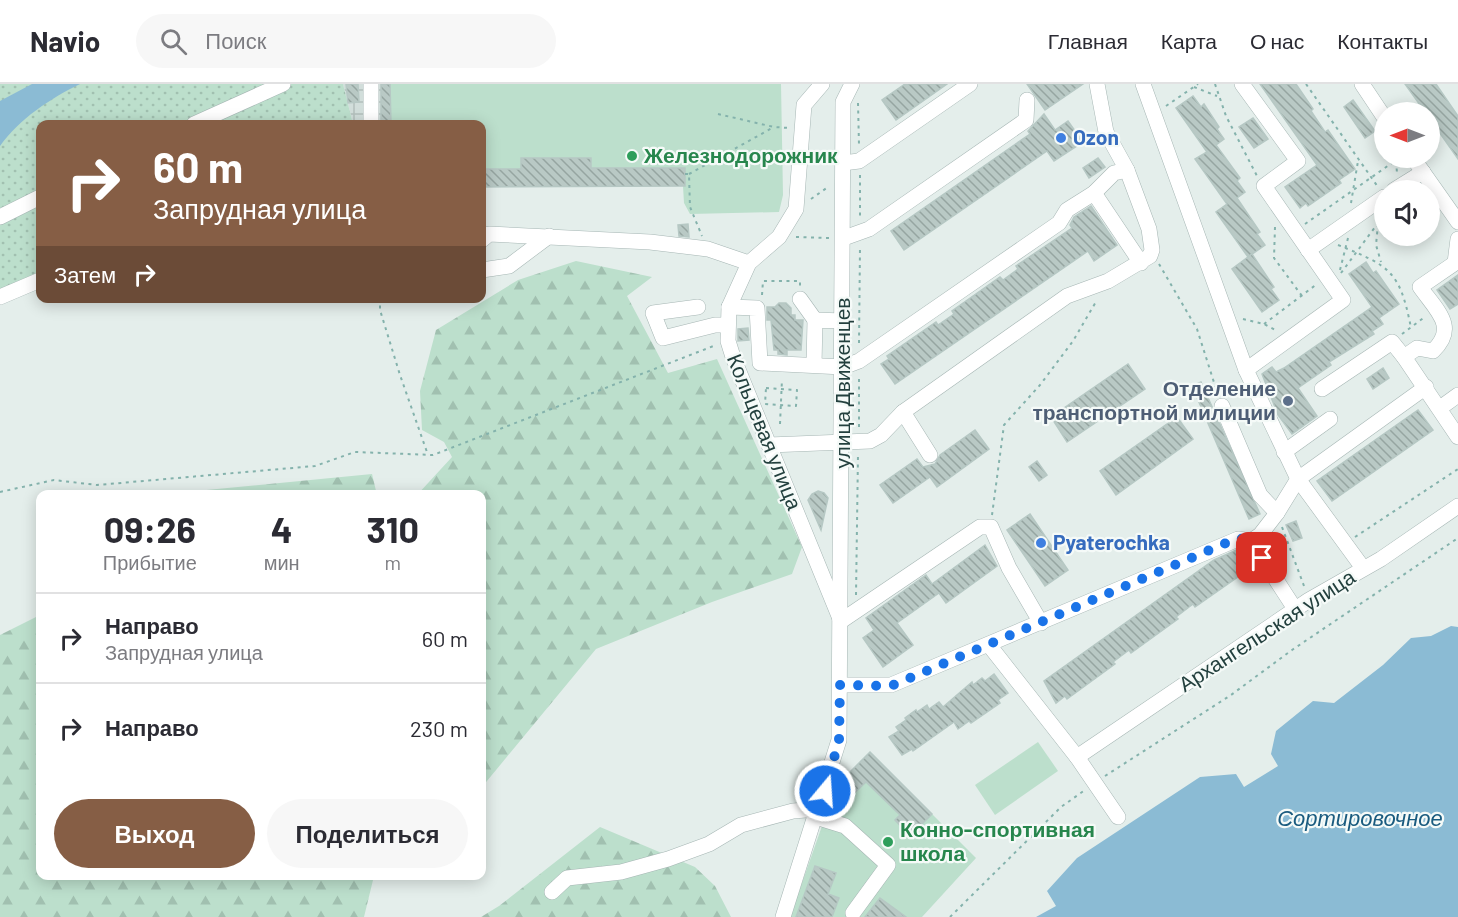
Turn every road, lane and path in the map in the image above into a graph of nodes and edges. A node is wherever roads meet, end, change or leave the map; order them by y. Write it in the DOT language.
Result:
graph roads {
  1 [pos="282,84"];
  2 [pos="371,84"];
  3 [pos="822,84"];
  4 [pos="852,84"];
  5 [pos="970,84"];
  6 [pos="1097,84"];
  7 [pos="1143,84"];
  8 [pos="1198,84"];
  9 [pos="1215,84"];
  10 [pos="1242,84"];
  11 [pos="1306,84"];
  12 [pos="1362,84"];
  13 [pos="1194,87"];
  14 [pos="1218,97"];
  15 [pos="1027,100"];
  16 [pos="1374,102"];
  17 [pos="1162,108"];
  18 [pos="718,114"];
  19 [pos="203,120"];
  20 [pos="371,120"];
  21 [pos="774,128"];
  22 [pos="801,129"];
  23 [pos="1384,168"];
  24 [pos="1420,168"];
  25 [pos="843,170"];
  26 [pos="1127,170"];
  27 [pos="1423,172"];
  28 [pos="1371,177"];
  29 [pos="1410,180"];
  30 [pos="1374,182"];
  31 [pos="1264,186"];
  32 [pos="1094,193"];
  33 [pos="1374,198"];
  34 [pos="36,199"];
  35 [pos="796,209"];
  36 [pos="0,217"];
  37 [pos="1458,222"];
  38 [pos="1275,225"];
  39 [pos="1374,228"];
  40 [pos="1295,231"];
  41 [pos="549,236"];
  42 [pos="486,237"];
  43 [pos="779,237"];
  44 [pos="844,238"];
  45 [pos="1324,239"];
  46 [pos="1458,239"];
  47 [pos="1376,246"];
  48 [pos="708,249"];
  49 [pos="1308,250"];
  50 [pos="1356,252"];
  51 [pos="1145,260"];
  52 [pos="1381,262"];
  53 [pos="749,264"];
  54 [pos="486,270"];
  55 [pos="1108,281"];
  56 [pos="1330,281"];
  57 [pos="36,282"];
  58 [pos="1302,296"];
  59 [pos="0,297"];
  60 [pos="800,299"];
  61 [pos="380,303"];
  62 [pos="698,307"];
  63 [pos="729,307"];
  64 [pos="757,308"];
  65 [pos="1436,309"];
  66 [pos="1238,318"];
  67 [pos="815,320"];
  68 [pos="843,321"];
  69 [pos="1264,324"];
  70 [pos="728,325"];
  71 [pos="1411,328"];
  72 [pos="1290,339"];
  73 [pos="728,341"];
  74 [pos="1392,342"];
  75 [pos="1404,357"];
  76 [pos="783,364"];
  77 [pos="814,365"];
  78 [pos="843,367"];
  79 [pos="1246,370"];
  80 [pos="1426,387"];
  81 [pos="782,389"];
  82 [pos="1322,389"];
  83 [pos="1458,395"];
  84 [pos="781,405"];
  85 [pos="1222,406"];
  86 [pos="1440,408"];
  87 [pos="903,412"];
  88 [pos="1330,419"];
  89 [pos="780,424"];
  90 [pos="1458,437"];
  91 [pos="842,442"];
  92 [pos="769,445"];
  93 [pos="1284,452"];
  94 [pos="930,454"];
  95 [pos="428,455"];
  96 [pos="1458,469"];
  97 [pos="1298,479"];
  98 [pos="0,492"];
  99 [pos="1458,506"];
  100 [pos="1276,513"];
  101 [pos="991,526"];
  102 [pos="1458,538"];
  103 [pos="1251,541"];
  104 [pos="1345,544"];
  105 [pos="1363,568"];
  106 [pos="1309,600"];
  107 [pos="1295,609"];
  108 [pos="841,621"];
  109 [pos="1041,623"];
  110 [pos="989,645"];
  111 [pos="840,685"];
  112 [pos="1077,757"];
  113 [pos="1093,784"];
  114 [pos="817,813"];
  115 [pos="1118,817"];
  116 [pos="1077,828"];
  117 [pos="1033,834"];
  118 [pos="552,892"];
  119 [pos="853,913"];
  120 [pos="783,917"];
  121 [pos="950,917"];
  1 -- 19 [label="street"];
  2 -- 20 [label="street"];
  3 -- 22 [label="street, Кольцевая улица"];
  4 -- 25 [label="street, улица Движенцев"];
  5 -- 25 [label="street"];
  6 -- 26 [label="street"];
  7 -- 79 [label="street"];
  8 -- 13 [label="path"];
  9 -- 14 [label="path"];
  10 -- 31 [label="street"];
  11 -- 28 [label="path"];
  12 -- 16 [label="street"];
  13 -- 14 [label="path"];
  13 -- 17 [label="path"];
  14 -- 31 [label="path"];
  15 -- 44 [label="street"];
  18 -- 21 [label="path"];
  21 -- 22 [label="path"];
  21 -- 48 [label="path"];
  22 -- 35 [label="street, Кольцевая улица"];
  23 -- 28 [label="path"];
  24 -- 27 [label="street"];
  25 -- 35 [label="path"];
  25 -- 44 [label="street, улица Движенцев"];
  26 -- 32 [label="street"];
  26 -- 51 [label="street"];
  27 -- 29 [label="street"];
  27 -- 37 [label="street"];
  28 -- 30 [label="path"];
  28 -- 40 [label="path"];
  31 -- 40 [label="street"];
  32 -- 51 [label="street"];
  32 -- 78 [label="street"];
  33 -- 45 [label="street"];
  34 -- 36 [label="street"];
  35 -- 43 [label="street, Кольцевая улица"];
  38 -- 58 [label="path"];
  39 -- 50 [label="path"];
  40 -- 49 [label="street"];
  41 -- 42 [label="street"];
  41 -- 48 [label="street"];
  41 -- 54 [label="street"];
  43 -- 44 [label="path"];
  43 -- 53 [label="street, Кольцевая улица"];
  44 -- 68 [label="street, улица Движенцев"];
  45 -- 49 [label="street"];
  45 -- 50 [label="path"];
  46 -- 65 [label="street"];
  47 -- 52 [label="path"];
  48 -- 53 [label="street"];
  49 -- 56 [label="street"];
  50 -- 52 [label="path"];
  50 -- 56 [label="path"];
  51 -- 55 [label="street"];
  51 -- 85 [label="path"];
  52 -- 71 [label="path"];
  53 -- 63 [label="street, Кольцевая улица"];
  55 -- 87 [label="street"];
  55 -- 101 [label="path"];
  56 -- 58 [label="path"];
  56 -- 72 [label="street"];
  57 -- 59 [label="street"];
  58 -- 69 [label="path"];
  60 -- 64 [label="path"];
  60 -- 67 [label="street"];
  61 -- 95 [label="path"];
  62 -- 70 [label="street"];
  63 -- 64 [label="street"];
  63 -- 70 [label="street, Кольцевая улица"];
  64 -- 76 [label="street"];
  65 -- 71 [label="path"];
  65 -- 75 [label="street"];
  66 -- 69 [label="path"];
  67 -- 68 [label="street"];
  67 -- 77 [label="street"];
  68 -- 78 [label="street, улица Движенцев"];
  69 -- 72 [label="path"];
  70 -- 73 [label="street, Кольцевая улица"];
  71 -- 74 [label="path"];
  72 -- 79 [label="street"];
  73 -- 92 [label="street, Кольцевая улица"];
  73 -- 95 [label="path"];
  74 -- 75 [label="street"];
  74 -- 82 [label="street"];
  75 -- 80 [label="street"];
  76 -- 77 [label="street"];
  76 -- 81 [label="path"];
  77 -- 78 [label="street"];
  78 -- 91 [label="street, улица Движенцев"];
  79 -- 93 [label="street"];
  80 -- 86 [label="street"];
  80 -- 97 [label="street"];
  81 -- 84 [label="path"];
  81 -- 84 [label="path"];
  81 -- 84 [label="path"];
  83 -- 86 [label="street"];
  84 -- 89 [label="path"];
  85 -- 100 [label="street"];
  86 -- 90 [label="street"];
  87 -- 91 [label="street"];
  87 -- 94 [label="street"];
  88 -- 93 [label="street"];
  91 -- 92 [label="street"];
  91 -- 108 [label="street, улица Движенцев"];
  92 -- 108 [label="street, Кольцевая улица"];
  93 -- 97 [label="street"];
  95 -- 98 [label="path"];
  96 -- 104 [label="path"];
  97 -- 100 [label="street"];
  97 -- 104 [label="street"];
  99 -- 105 [label="street, Архангельская улица"];
  100 -- 103 [label="street"];
  100 -- 106 [label="path"];
  101 -- 108 [label="street"];
  101 -- 109 [label="street"];
  102 -- 113 [label="path"];
  103 -- 107 [label="street"];
  103 -- 109 [label="street"];
  104 -- 105 [label="street"];
  105 -- 106 [label="street, Архангельская улица"];
  106 -- 107 [label="street, Архангельская улица"];
  107 -- 112 [label="street, Архангельская улица"];
  108 -- 111 [label="street, улица Движенцев"];
  109 -- 110 [label="street"];
  110 -- 111 [label="street"];
  110 -- 112 [label="street"];
  111 -- 114 [label="street, улица Движенцев"];
  112 -- 113 [label="street"];
  113 -- 115 [label="street"];
  113 -- 117 [label="path"];
  114 -- 118 [label="street"];
  114 -- 119 [label="street"];
  114 -- 120 [label="street, улица Движенцев"];
  116 -- 117 [label="path"];
  117 -- 121 [label="path"];
}
